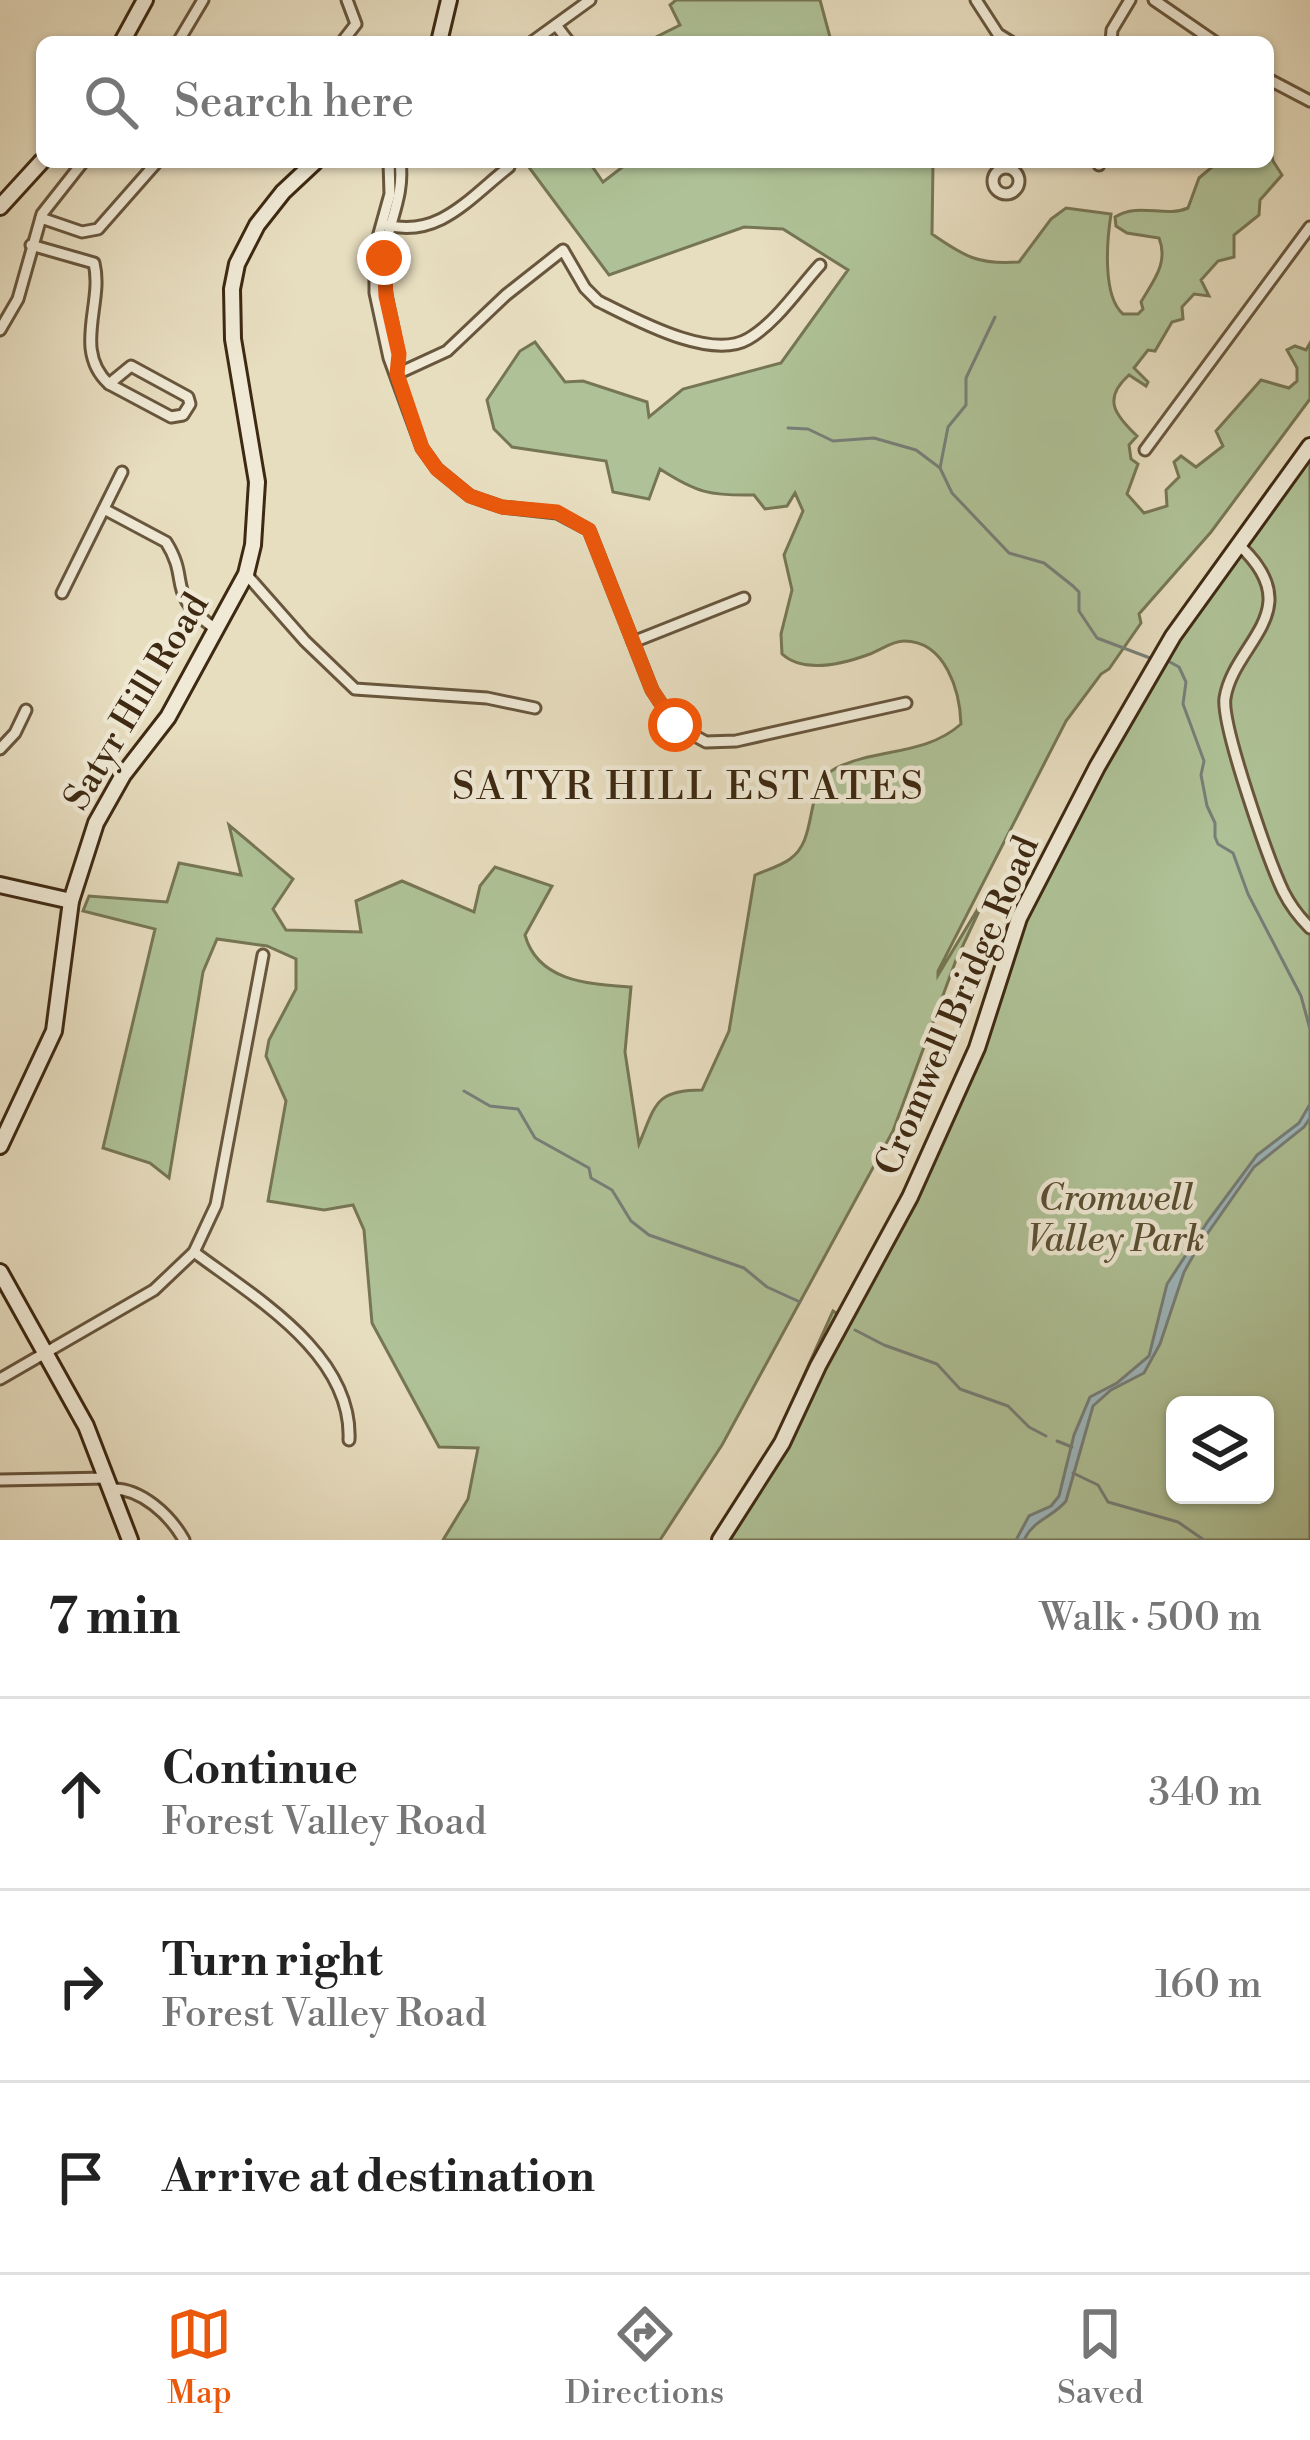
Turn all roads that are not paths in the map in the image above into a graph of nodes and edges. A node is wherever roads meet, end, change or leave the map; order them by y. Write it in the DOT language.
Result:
graph roads {
  1 [pos="146,0"];
  2 [pos="203,0"];
  3 [pos="347,0"];
  4 [pos="449,0"];
  5 [pos="590,0"];
  6 [pos="976,0"];
  7 [pos="1130,0"];
  8 [pos="1154,0"];
  9 [pos="556,25"];
  10 [pos="125,36"];
  11 [pos="182,36"];
  12 [pos="347,36"];
  13 [pos="442,36"];
  14 [pos="540,36"];
  15 [pos="564,36"];
  16 [pos="1003,36"];
  17 [pos="1111,36"];
  18 [pos="1205,36"];
  19 [pos="1274,82"];
  20 [pos="1310,100"];
  21 [pos="36,168"];
  22 [pos="78,168"];
  23 [pos="152,168"];
  24 [pos="309,168"];
  25 [pos="389,168"];
  26 [pos="401,168"];
  27 [pos="506,168"];
  28 [pos="0,207"];
  29 [pos="41,218"];
  30 [pos="387,225"];
  31 [pos="1310,227"];
  32 [pos="31,245"];
  33 [pos="820,265"];
  34 [pos="0,330"];
  35 [pos="397,374"];
  36 [pos="109,384"];
  37 [pos="1310,446"];
  38 [pos="1144,450"];
  39 [pos="122,472"];
  40 [pos="104,509"];
  41 [pos="1239,545"];
  42 [pos="246,574"];
  43 [pos="62,593"];
  44 [pos="744,598"];
  45 [pos="217,630"];
  46 [pos="633,642"];
  47 [pos="906,703"];
  48 [pos="536,708"];
  49 [pos="26,710"];
  50 [pos="0,749"];
  51 [pos="0,885"];
  52 [pos="71,901"];
  53 [pos="1310,928"];
  54 [pos="262,955"];
  55 [pos="0,1145"];
  56 [pos="194,1252"];
  57 [pos="0,1272"];
  58 [pos="46,1352"];
  59 [pos="0,1379"];
  60 [pos="349,1440"];
  61 [pos="0,1480"];
  62 [pos="110,1484"];
  63 [pos="130,1540"];
  64 [pos="184,1540"];
  65 [pos="720,1540"];
  1 -- 10 [label="street"];
  2 -- 11 [label="street"];
  3 -- 12 [label="street"];
  4 -- 13 [label="street"];
  5 -- 9 [label="street"];
  6 -- 16 [label="street"];
  7 -- 17 [label="street"];
  8 -- 18 [label="street"];
  9 -- 14 [label="street"];
  9 -- 15 [label="street"];
  19 -- 20 [label="street"];
  21 -- 28 [label="street"];
  22 -- 29 [label="street"];
  23 -- 29 [label="street"];
  24 -- 42 [label="street, Satyr Hill Road"];
  25 -- 30 [label="street"];
  26 -- 30 [label="street"];
  27 -- 30 [label="street"];
  29 -- 32 [label="street"];
  30 -- 35 [label="street"];
  31 -- 38 [label="street"];
  32 -- 34 [label="street"];
  32 -- 36 [label="street"];
  33 -- 35 [label="street"];
  35 -- 46 [label="street"];
  36 -- 36 [label="street"];
  37 -- 41 [label="street, Cromwell Bridge Road"];
  39 -- 40 [label="street"];
  40 -- 43 [label="street"];
  40 -- 45 [label="street"];
  41 -- 53 [label="street"];
  41 -- 65 [label="street, Cromwell Bridge Road"];
  42 -- 45 [label="street, Satyr Hill Road"];
  42 -- 48 [label="street"];
  44 -- 46 [label="street"];
  45 -- 52 [label="street, Satyr Hill Road"];
  46 -- 47 [label="street"];
  49 -- 50 [label="street"];
  51 -- 52 [label="street"];
  52 -- 55 [label="street, Satyr Hill Road"];
  54 -- 56 [label="street"];
  56 -- 58 [label="street"];
  56 -- 60 [label="street"];
  57 -- 58 [label="street"];
  58 -- 59 [label="street"];
  58 -- 62 [label="street"];
  61 -- 62 [label="street"];
  62 -- 63 [label="street"];
  62 -- 64 [label="street"];
}
